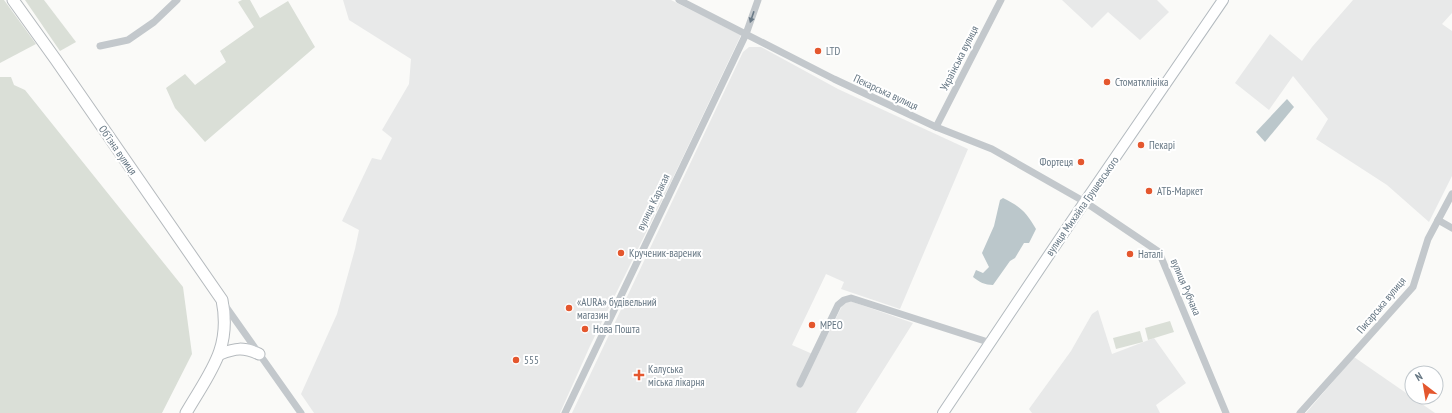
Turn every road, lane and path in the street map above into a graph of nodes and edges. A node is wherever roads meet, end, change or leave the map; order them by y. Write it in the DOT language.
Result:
graph roads {
  1 [pos="13,0"];
  2 [pos="177,0"];
  3 [pos="679,0"];
  4 [pos="758,0"];
  5 [pos="1001,0"];
  6 [pos="1222,0"];
  7 [pos="746,34"];
  8 [pos="100,46"];
  9 [pos="936,126"];
  10 [pos="1452,194"];
  11 [pos="1085,202"];
  12 [pos="1438,220"];
  13 [pos="1452,228"];
  14 [pos="222,300"];
  15 [pos="991,343"];
  16 [pos="220,354"];
  17 [pos="259,354"];
  18 [pos="800,384"];
  19 [pos="186,413"];
  20 [pos="301,413"];
  21 [pos="565,413"];
  22 [pos="943,413"];
  23 [pos="1226,413"];
  24 [pos="1300,413"];
  1 -- 14 [label="main road, Обʼїзна вулиця"];
  2 -- 8 [label="street"];
  3 -- 7 [label="street, Пекарська вулиця"];
  4 -- 7 [label="street, вулиця Каракая, one-way"];
  5 -- 9 [label="street, Українська вулиця"];
  6 -- 11 [label="main road, вулиця Михайла Грушевського"];
  7 -- 9 [label="street, Пекарська вулиця"];
  7 -- 21 [label="street, вулиця Каракая"];
  9 -- 11 [label="street, Пекарська вулиця"];
  10 -- 12 [label="street, Писарська вулиця"];
  11 -- 15 [label="main road, вулиця Михайла Грушевського"];
  11 -- 23 [label="street, вулиця Рубчака"];
  12 -- 13 [label="street"];
  12 -- 24 [label="street, Писарська вулиця"];
  14 -- 16 [label="main road, Обʼїзна вулиця"];
  14 -- 17 [label="street, Обʼїзна вулиця"];
  15 -- 18 [label="street"];
  15 -- 22 [label="main road, вулиця Михайла Грушевського"];
  16 -- 17 [label="main road"];
  16 -- 19 [label="main road, Обʼїзна вулиця"];
  17 -- 20 [label="street, Обʼїзна вулиця"];
}
